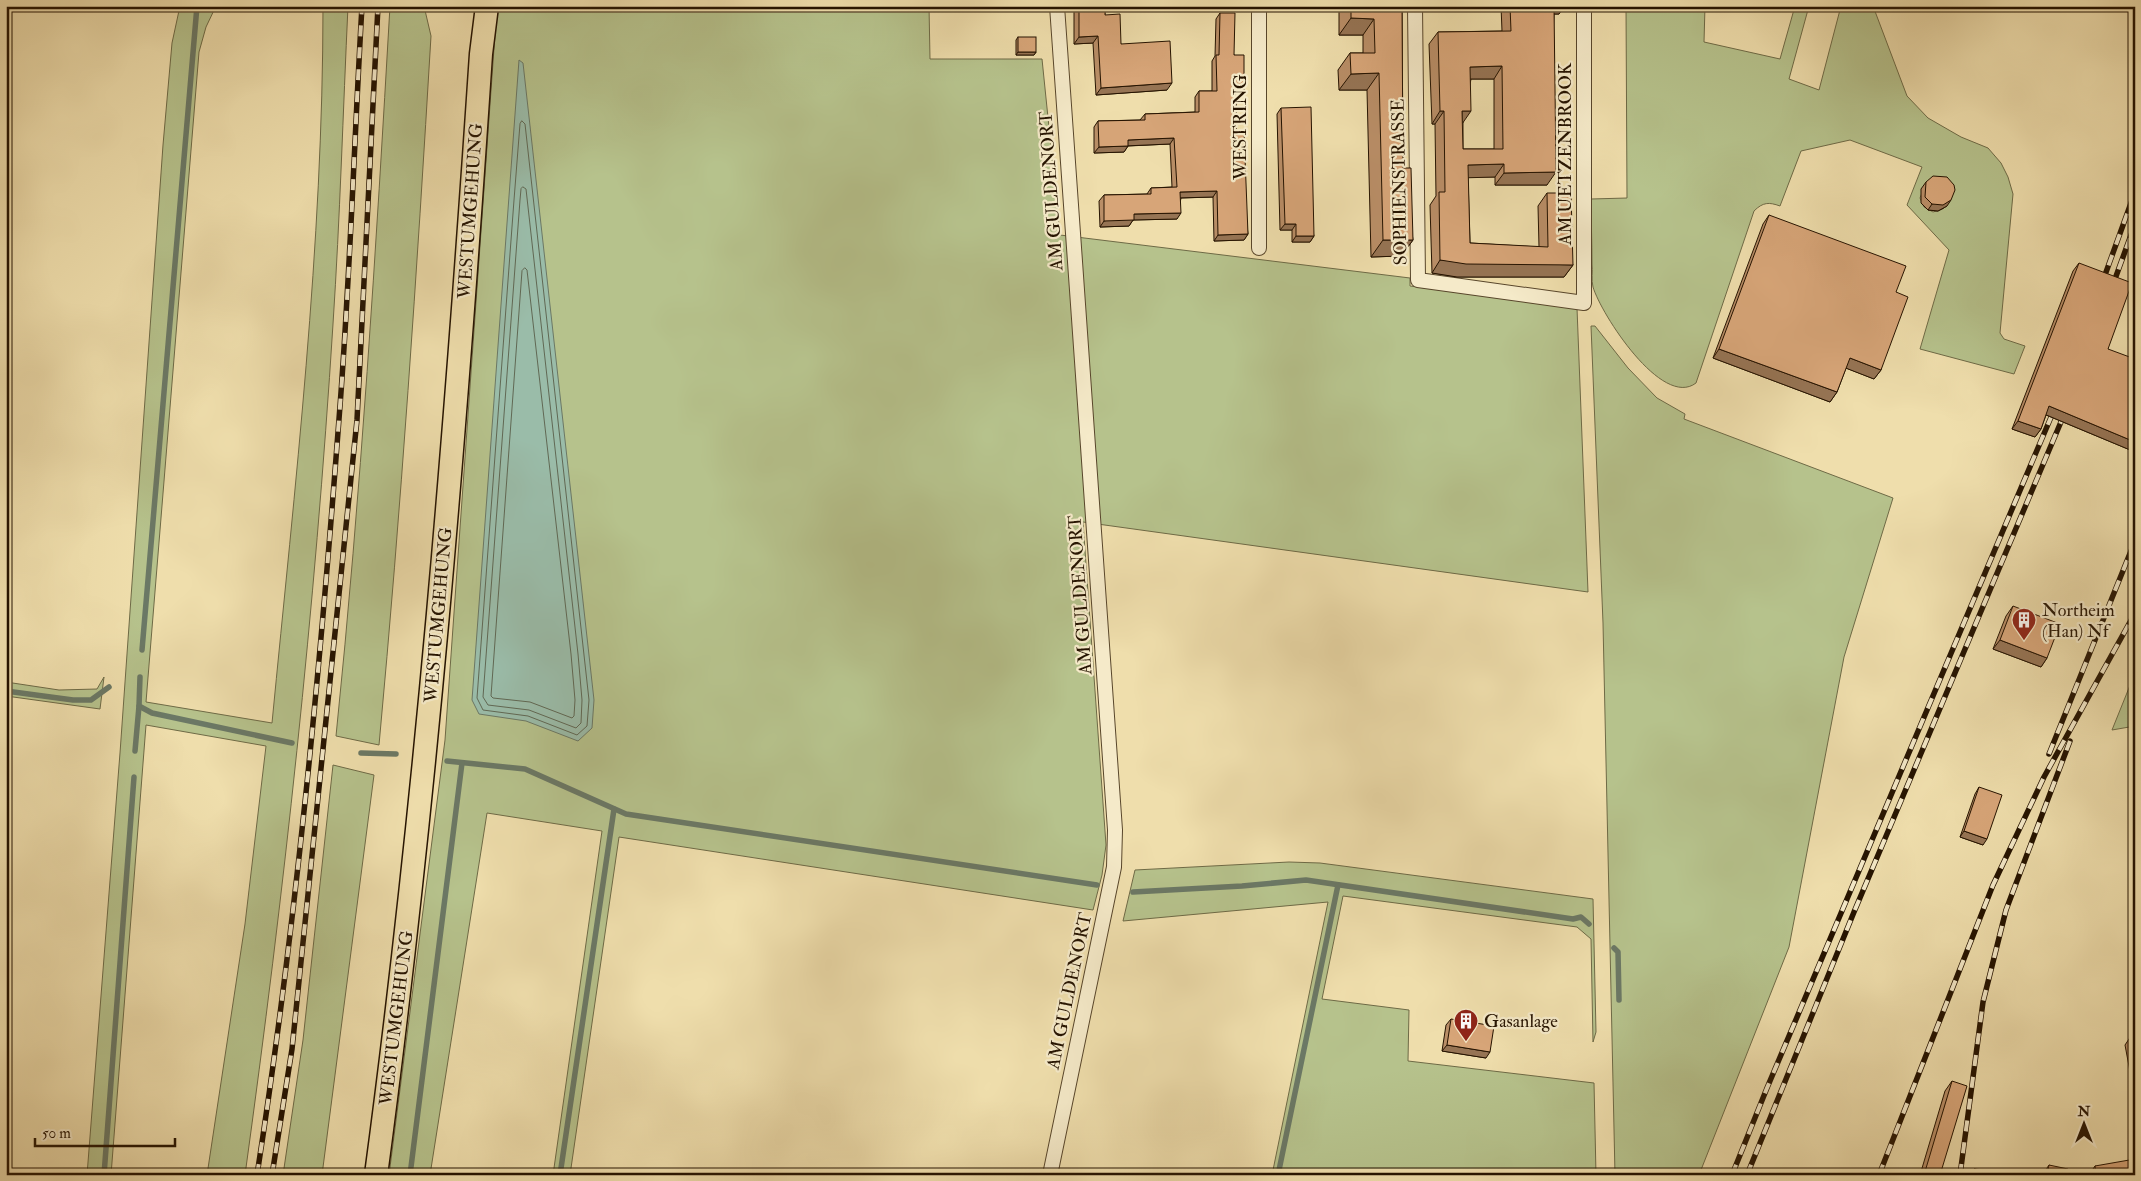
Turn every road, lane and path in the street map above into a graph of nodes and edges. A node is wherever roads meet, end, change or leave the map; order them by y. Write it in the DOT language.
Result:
graph roads {
  1 [pos="476,6"];
  2 [pos="487,6"];
  3 [pos="1057,6"];
  4 [pos="1259,6"];
  5 [pos="1415,6"];
  6 [pos="1584,6"];
  7 [pos="481,54"];
  8 [pos="1260,248"];
  9 [pos="1584,302"];
  10 [pos="376,1175"];
  11 [pos="1050,1175"];
  1 -- 7 [label="main road, WESTUMGEHUNG"];
  2 -- 7 [label="main road, WESTUMGEHUNG"];
  3 -- 11 [label="street, AM GULDENORT"];
  4 -- 8 [label="street, WESTRING"];
  5 -- 9 [label="street, SOPHIENSTRASSE"];
  6 -- 9 [label="street, AM UETZENBROOK"];
  7 -- 10 [label="main road, WESTUMGEHUNG"];
}
